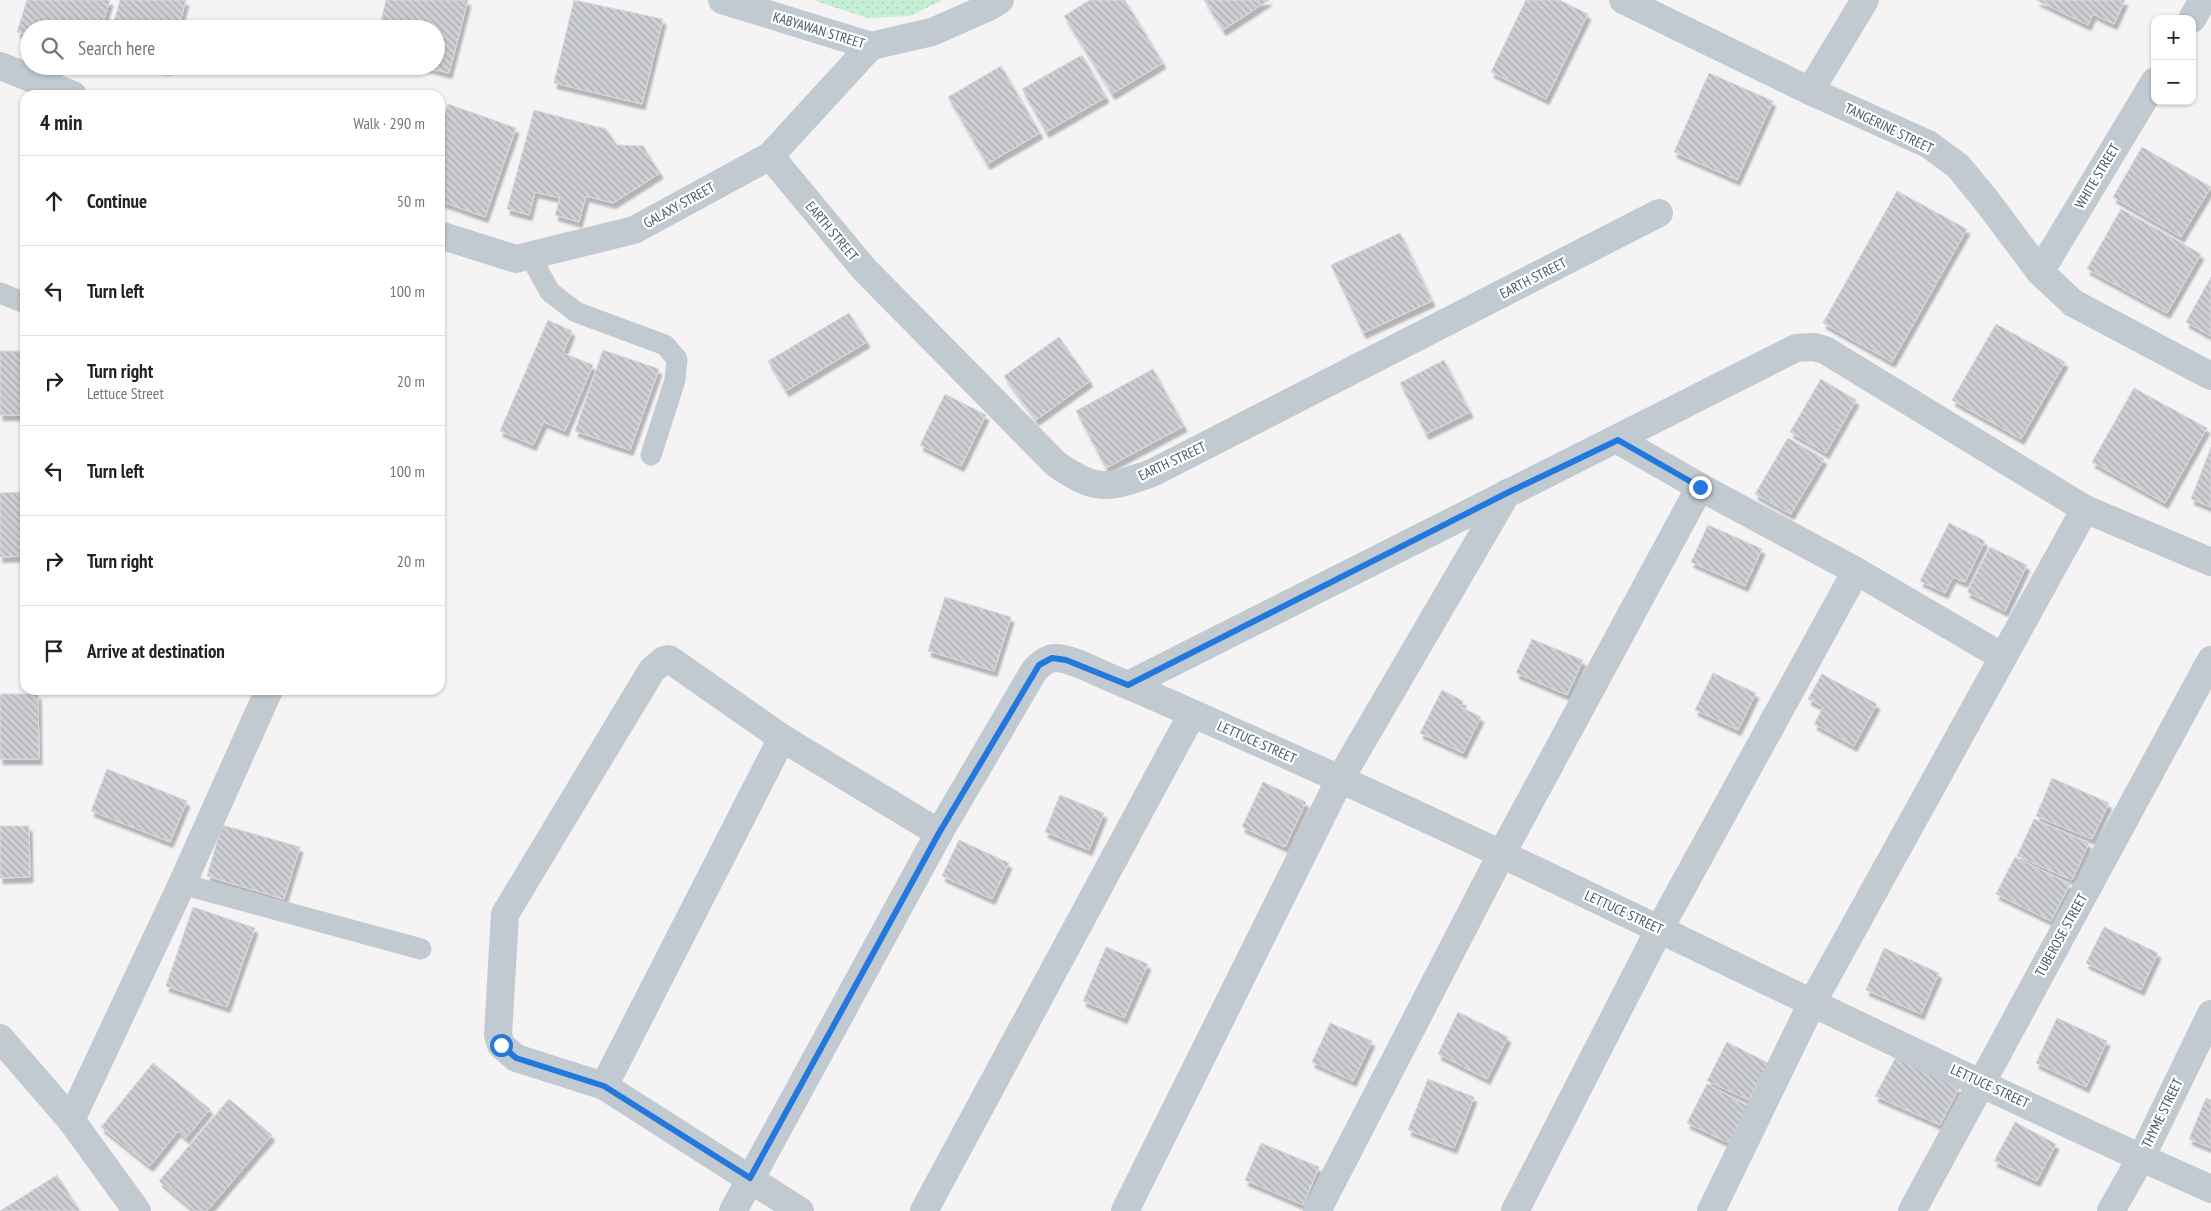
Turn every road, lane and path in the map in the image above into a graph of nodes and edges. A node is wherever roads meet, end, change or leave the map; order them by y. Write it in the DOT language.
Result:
graph roads {
  1 [pos="722,0"];
  2 [pos="1000,0"];
  3 [pos="1623,0"];
  4 [pos="1865,0"];
  5 [pos="2203,0"];
  6 [pos="771,7"];
  7 [pos="2194,15"];
  8 [pos="871,46"];
  9 [pos="0,66"];
  10 [pos="20,74"];
  11 [pos="23,75"];
  12 [pos="2151,88"];
  13 [pos="60,90"];
  14 [pos="1810,91"];
  15 [pos="770,156"];
  16 [pos="1659,213"];
  17 [pos="445,237"];
  18 [pos="530,256"];
  19 [pos="2040,272"];
  20 [pos="0,293"];
  21 [pos="20,300"];
  22 [pos="2211,376"];
  23 [pos="1618,440"];
  24 [pos="651,456"];
  25 [pos="1700,487"];
  26 [pos="1507,493"];
  27 [pos="2085,509"];
  28 [pos="2211,562"];
  29 [pos="1856,571"];
  30 [pos="2003,657"];
  31 [pos="2211,660"];
  32 [pos="1128,685"];
  33 [pos="267,695"];
  34 [pos="1192,714"];
  35 [pos="782,738"];
  36 [pos="1340,779"];
  37 [pos="939,833"];
  38 [pos="1501,855"];
  39 [pos="182,884"];
  40 [pos="1660,928"];
  41 [pos="421,949"];
  42 [pos="1812,1003"];
  43 [pos="2211,1014"];
  44 [pos="0,1038"];
  45 [pos="1980,1082"];
  46 [pos="604,1086"];
  47 [pos="71,1120"];
  48 [pos="2141,1158"];
  49 [pos="750,1178"];
  50 [pos="2211,1189"];
  51 [pos="137,1211"];
  52 [pos="733,1211"];
  53 [pos="800,1211"];
  54 [pos="924,1211"];
  55 [pos="1125,1211"];
  56 [pos="1317,1211"];
  57 [pos="1515,1211"];
  58 [pos="1710,1211"];
  59 [pos="1912,1211"];
  60 [pos="2111,1211"];
  1 -- 6 [label="street, KABYAWAN STREET"];
  2 -- 8 [label="street, KABYAWAN STREET"];
  3 -- 14 [label="street, TANGERINE STREET"];
  4 -- 14 [label="street"];
  5 -- 7 [label="street"];
  6 -- 8 [label="street, KABYAWAN STREET"];
  8 -- 15 [label="street, GALAXY STREET"];
  9 -- 10 [label="street"];
  11 -- 13 [label="street"];
  12 -- 19 [label="street, WHITE STREET"];
  14 -- 19 [label="street, TANGERINE STREET"];
  15 -- 16 [label="street, EARTH STREET"];
  15 -- 18 [label="street, GALAXY STREET"];
  17 -- 18 [label="street, GALAXY STREET"];
  18 -- 24 [label="lane"];
  19 -- 22 [label="street, TANGERINE STREET"];
  20 -- 21 [label="lane"];
  23 -- 25 [label="street"];
  23 -- 26 [label="street"];
  23 -- 27 [label="street"];
  25 -- 29 [label="street"];
  25 -- 38 [label="street"];
  26 -- 32 [label="street"];
  26 -- 36 [label="street"];
  27 -- 28 [label="street"];
  27 -- 30 [label="street"];
  29 -- 30 [label="street"];
  29 -- 40 [label="street"];
  30 -- 42 [label="street"];
  31 -- 45 [label="street, TUBEROSE STREET"];
  32 -- 34 [label="street, LETTUCE STREET"];
  32 -- 37 [label="street, LETTUCE STREET"];
  33 -- 39 [label="street"];
  34 -- 36 [label="street, LETTUCE STREET"];
  34 -- 54 [label="street"];
  35 -- 37 [label="street"];
  35 -- 46 [label="street"];
  35 -- 46 [label="street"];
  36 -- 38 [label="street, LETTUCE STREET"];
  36 -- 55 [label="street"];
  37 -- 49 [label="street"];
  38 -- 40 [label="street, LETTUCE STREET"];
  38 -- 56 [label="street"];
  39 -- 41 [label="lane"];
  39 -- 47 [label="street"];
  40 -- 42 [label="street, LETTUCE STREET"];
  40 -- 57 [label="street"];
  42 -- 45 [label="street, LETTUCE STREET"];
  42 -- 58 [label="street"];
  43 -- 48 [label="street, THYME STREET"];
  44 -- 47 [label="street"];
  45 -- 48 [label="street, LETTUCE STREET"];
  45 -- 59 [label="street, TUBEROSE STREET"];
  46 -- 49 [label="street"];
  47 -- 51 [label="street"];
  48 -- 50 [label="street, LETTUCE STREET"];
  48 -- 60 [label="street, THYME STREET"];
  49 -- 52 [label="street"];
  49 -- 53 [label="street"];
}
